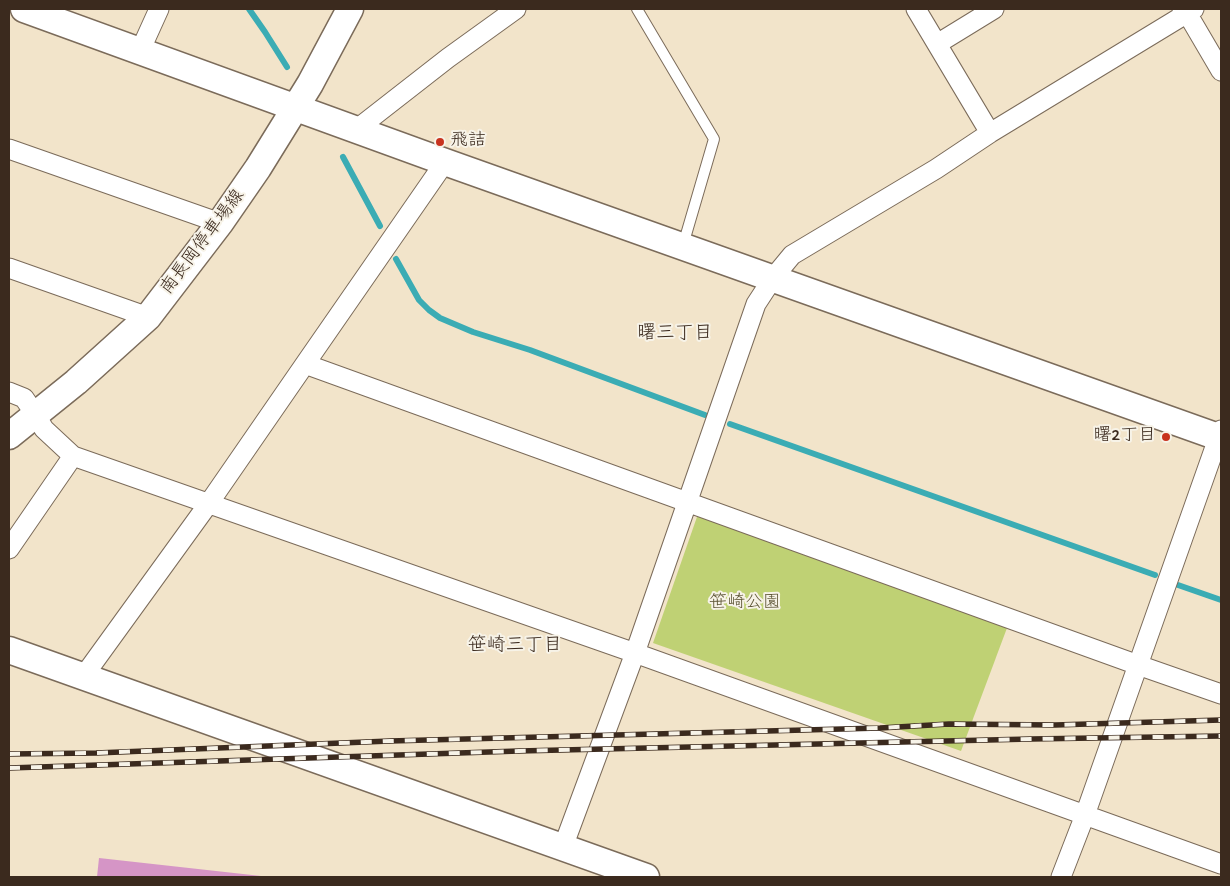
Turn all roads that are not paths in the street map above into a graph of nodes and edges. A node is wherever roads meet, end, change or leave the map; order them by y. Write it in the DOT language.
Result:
graph roads {
  1 [pos="24,9"];
  2 [pos="159,9"];
  3 [pos="350,9"];
  4 [pos="516,9"];
  5 [pos="637,9"];
  6 [pos="916,9"];
  7 [pos="994,9"];
  8 [pos="1188,10"];
  9 [pos="64,16"];
  10 [pos="936,44"];
  11 [pos="140,51"];
  12 [pos="1221,71"];
  13 [pos="296,107"];
  14 [pos="356,129"];
  15 [pos="990,133"];
  16 [pos="9,149"];
  17 [pos="445,162"];
  18 [pos="220,223"];
  19 [pos="683,246"];
  20 [pos="9,268"];
  21 [pos="773,278"];
  22 [pos="148,317"];
  23 [pos="304,364"];
  24 [pos="9,392"];
  25 [pos="35,414"];
  26 [pos="1220,435"];
  27 [pos="9,436"];
  28 [pos="72,456"];
  29 [pos="688,502"];
  30 [pos="209,503"];
  31 [pos="9,549"];
  32 [pos="9,650"];
  33 [pos="635,653"];
  34 [pos="1138,665"];
  35 [pos="83,677"];
  36 [pos="1221,694"];
  37 [pos="1085,815"];
  38 [pos="563,847"];
  39 [pos="1221,864"];
  40 [pos="646,877"];
  41 [pos="1061,877"];
  1 -- 9 [label="street"];
  2 -- 11 [label="street"];
  3 -- 13 [label="street, 南長岡停車場線"];
  4 -- 14 [label="street"];
  5 -- 19 [label="lane"];
  6 -- 10 [label="street"];
  7 -- 10 [label="street"];
  8 -- 12 [label="street"];
  8 -- 15 [label="street"];
  9 -- 11 [label="street"];
  10 -- 15 [label="street"];
  11 -- 13 [label="street"];
  13 -- 14 [label="street"];
  13 -- 18 [label="street, 南長岡停車場線"];
  14 -- 17 [label="street"];
  15 -- 21 [label="street"];
  16 -- 18 [label="street"];
  17 -- 19 [label="street"];
  17 -- 23 [label="street"];
  18 -- 22 [label="street, 南長岡停車場線"];
  19 -- 21 [label="street"];
  20 -- 22 [label="street"];
  21 -- 26 [label="street"];
  21 -- 29 [label="street"];
  22 -- 25 [label="street, 南長岡停車場線"];
  23 -- 29 [label="street"];
  23 -- 30 [label="street"];
  24 -- 25 [label="street"];
  25 -- 27 [label="street, 南長岡停車場線"];
  25 -- 28 [label="street"];
  26 -- 34 [label="street"];
  28 -- 30 [label="street"];
  28 -- 31 [label="street"];
  29 -- 33 [label="street"];
  29 -- 34 [label="street"];
  30 -- 33 [label="street"];
  30 -- 35 [label="street"];
  32 -- 35 [label="street"];
  33 -- 37 [label="street"];
  33 -- 38 [label="street"];
  34 -- 36 [label="street"];
  34 -- 37 [label="street"];
  35 -- 38 [label="street"];
  37 -- 39 [label="street"];
  37 -- 41 [label="street"];
  38 -- 40 [label="street"];
}
